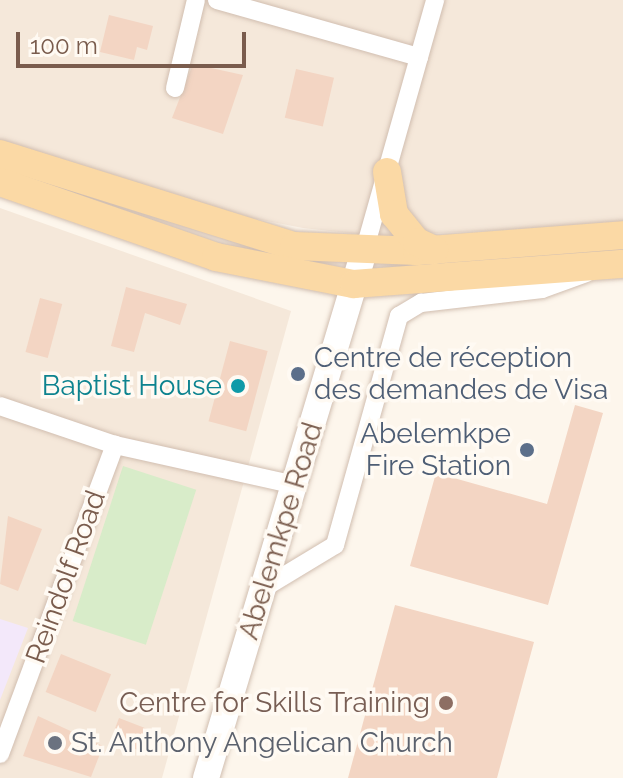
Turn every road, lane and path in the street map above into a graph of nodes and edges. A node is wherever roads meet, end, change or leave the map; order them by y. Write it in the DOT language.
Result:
graph roads {
  1 [pos="196,0"];
  2 [pos="217,0"];
  3 [pos="435,0"];
  4 [pos="269,6"];
  5 [pos="419,57"];
  6 [pos="175,88"];
  7 [pos="0,154"];
  8 [pos="387,172"];
  9 [pos="0,182"];
  10 [pos="623,235"];
  11 [pos="365,248"];
  12 [pos="434,250"];
  13 [pos="612,265"];
  14 [pos="354,284"];
  15 [pos="0,406"];
  16 [pos="115,445"];
  17 [pos="296,485"];
  18 [pos="264,588"];
  19 [pos="0,754"];
  20 [pos="206,778"];
  1 -- 6 [label="street"];
  2 -- 4 [label="street"];
  3 -- 5 [label="street"];
  4 -- 5 [label="street"];
  5 -- 8 [label="street"];
  7 -- 11 [label="main road"];
  8 -- 11 [label="street"];
  8 -- 12 [label="main road"];
  9 -- 14 [label="main road"];
  10 -- 12 [label="main road"];
  11 -- 12 [label="main road"];
  11 -- 14 [label="street, Abelemkpe Road"];
  13 -- 14 [label="main road"];
  13 -- 18 [label="street"];
  14 -- 17 [label="street, Abelemkpe Road"];
  15 -- 16 [label="street"];
  16 -- 17 [label="street"];
  16 -- 19 [label="street, Reindolf Road"];
  17 -- 18 [label="street, Abelemkpe Road"];
  18 -- 20 [label="street, Abelemkpe Road"];
}
